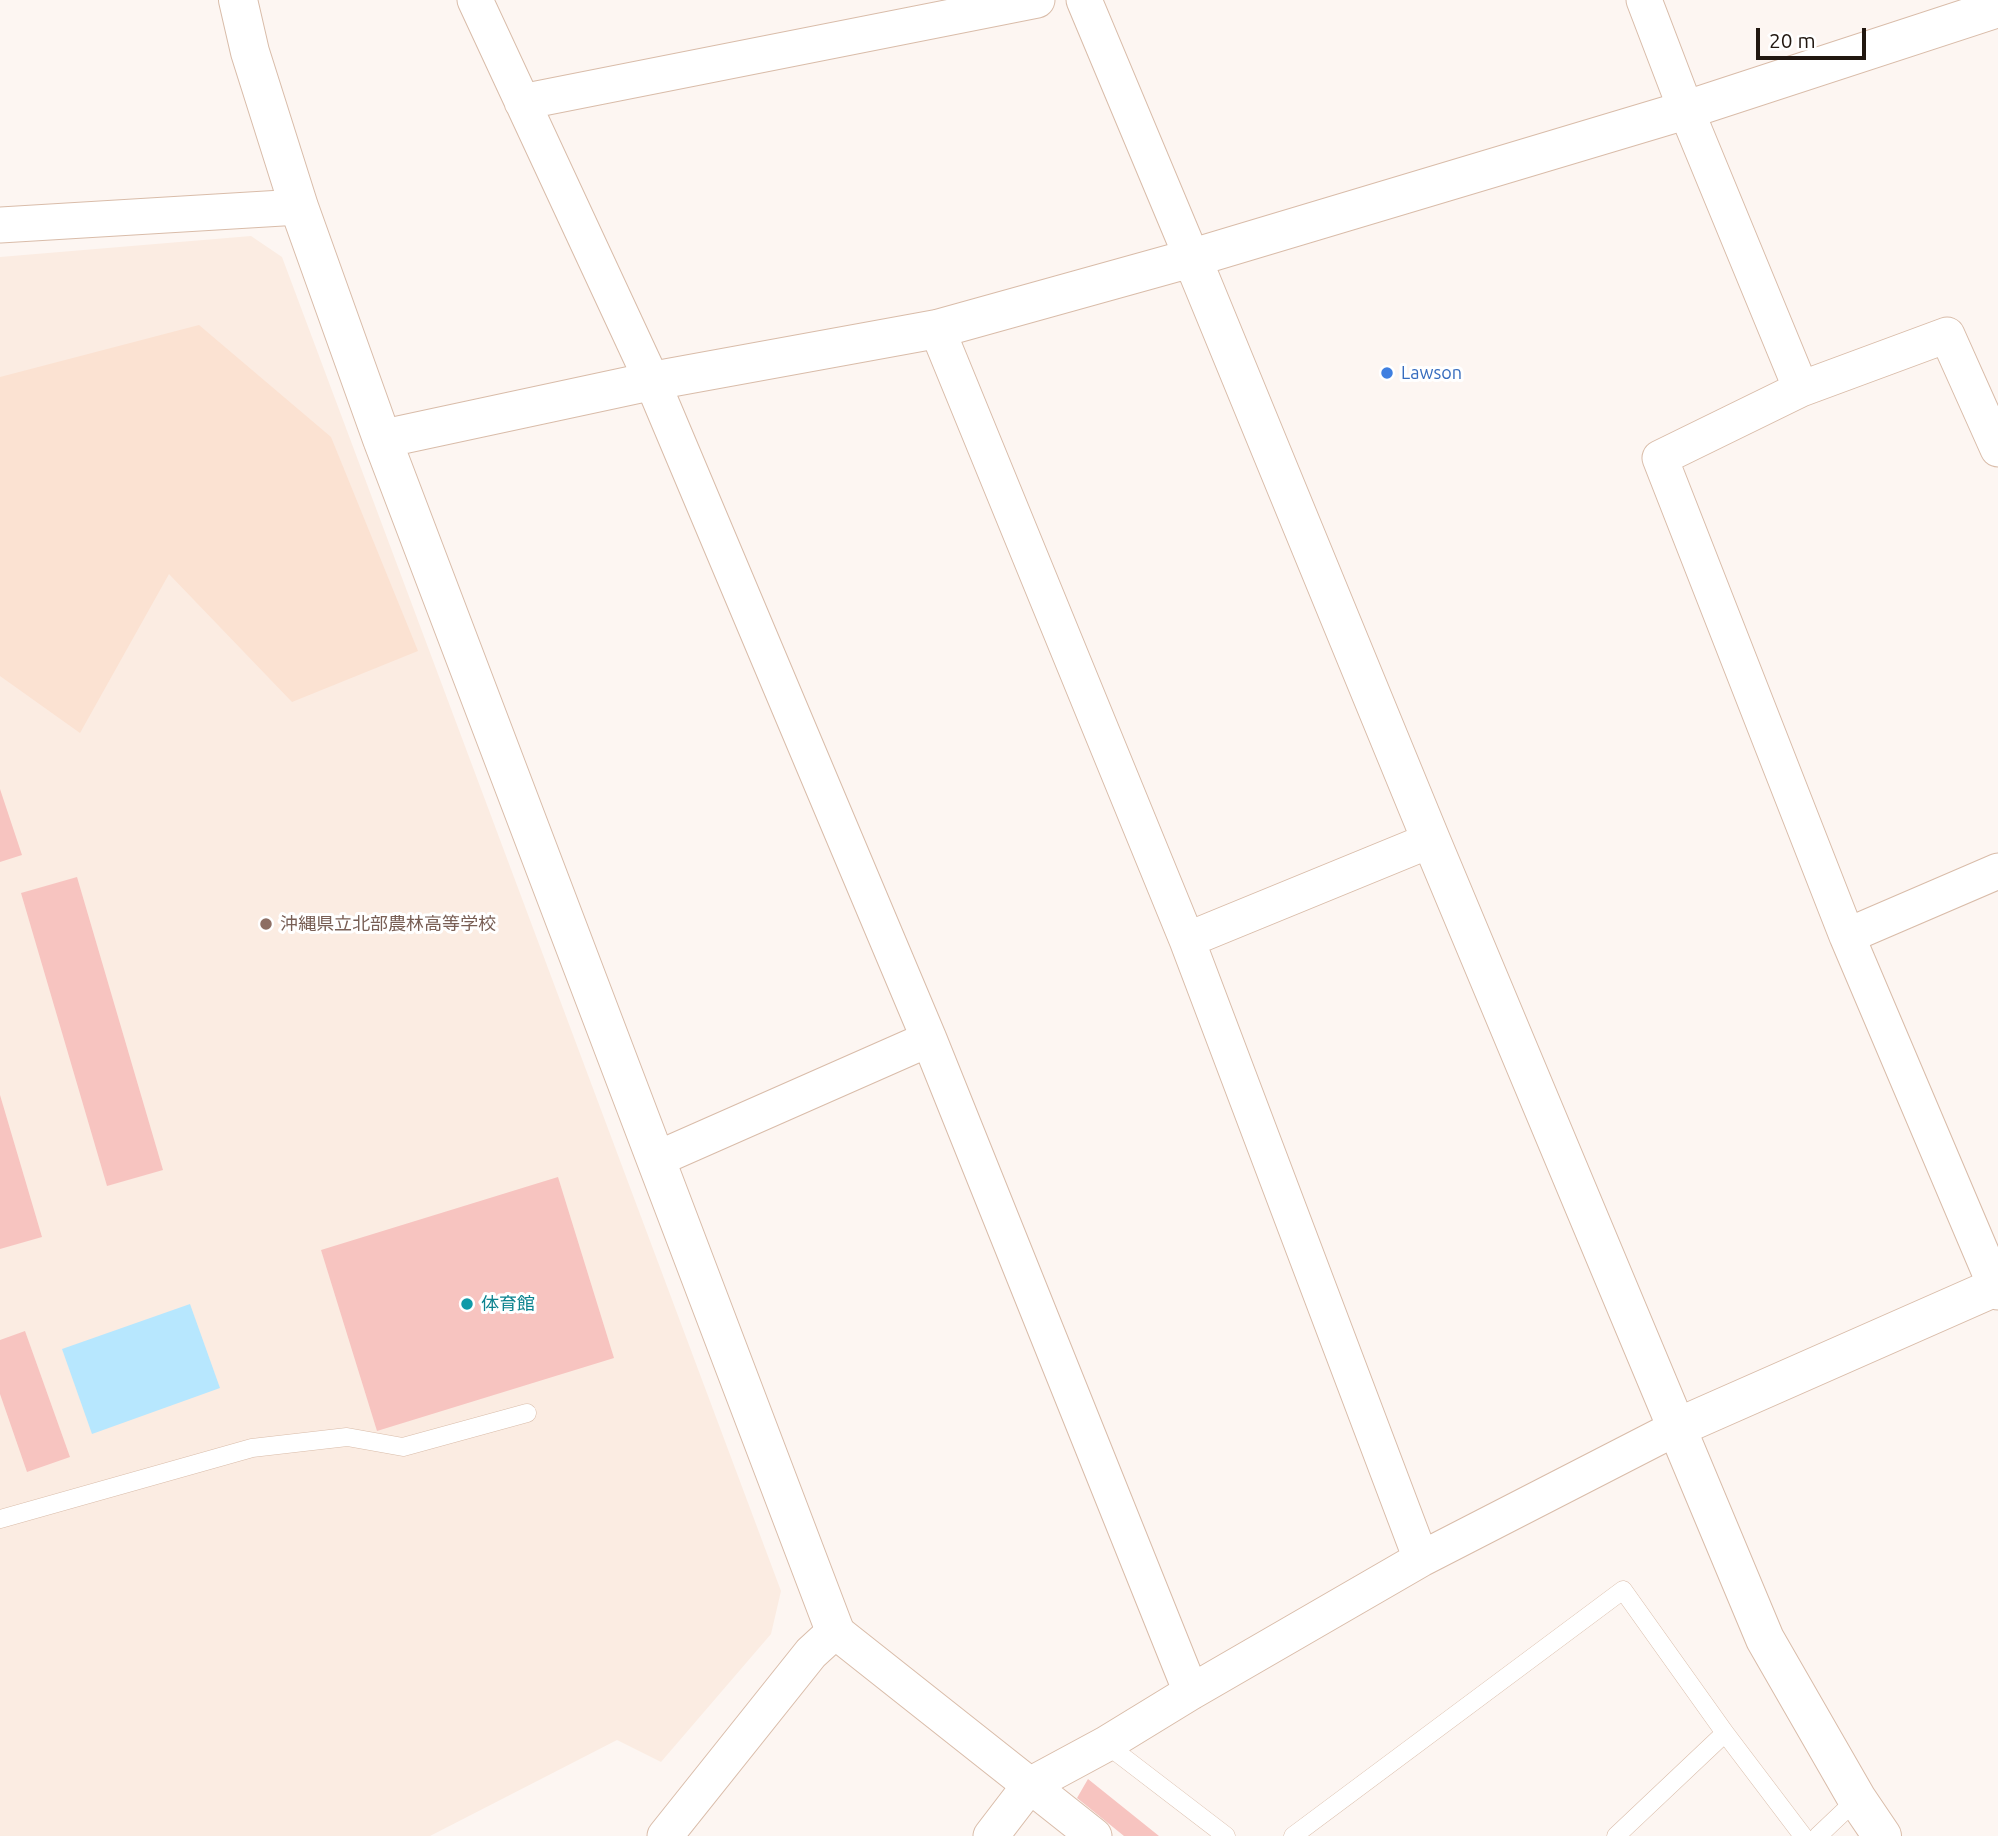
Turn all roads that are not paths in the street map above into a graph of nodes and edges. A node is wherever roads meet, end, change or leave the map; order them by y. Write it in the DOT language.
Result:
graph roads {
  1 [pos="238,0"];
  2 [pos="475,0"];
  3 [pos="1037,0"];
  4 [pos="1084,0"];
  5 [pos="1644,0"];
  6 [pos="1998,8"];
  7 [pos="522,102"];
  8 [pos="1686,110"];
  9 [pos="299,207"];
  10 [pos="0,225"];
  11 [pos="1192,258"];
  12 [pos="937,329"];
  13 [pos="652,381"];
  14 [pos="1801,389"];
  15 [pos="382,439"];
  16 [pos="1998,449"];
  17 [pos="1431,840"];
  18 [pos="1998,871"];
  19 [pos="1847,936"];
  20 [pos="1187,940"];
  21 [pos="929,1040"];
  22 [pos="657,1159"];
  23 [pos="1997,1289"];
  24 [pos="527,1413"];
  25 [pos="1676,1428"];
  26 [pos="0,1519"];
  27 [pos="1421,1559"];
  28 [pos="835,1631"];
  29 [pos="1191,1692"];
  30 [pos="1725,1733"];
  31 [pos="1106,1744"];
  32 [pos="1030,1785"];
  33 [pos="1857,1799"];
  34 [pos="665,1836"];
  35 [pos="991,1836"];
  36 [pos="1094,1836"];
  37 [pos="1226,1836"];
  38 [pos="1293,1836"];
  39 [pos="1616,1836"];
  40 [pos="1804,1836"];
  41 [pos="1818,1836"];
  42 [pos="1882,1836"];
  1 -- 9 [label="street"];
  2 -- 7 [label="street"];
  3 -- 7 [label="street"];
  4 -- 11 [label="street"];
  5 -- 8 [label="street"];
  6 -- 8 [label="street"];
  7 -- 13 [label="street"];
  8 -- 11 [label="street"];
  8 -- 14 [label="street"];
  9 -- 10 [label="street"];
  9 -- 15 [label="street"];
  11 -- 12 [label="street"];
  11 -- 17 [label="street"];
  12 -- 13 [label="street"];
  12 -- 20 [label="street"];
  13 -- 15 [label="street"];
  13 -- 21 [label="street"];
  14 -- 16 [label="street"];
  14 -- 19 [label="street"];
  15 -- 22 [label="street"];
  17 -- 20 [label="street"];
  17 -- 25 [label="street"];
  18 -- 19 [label="street"];
  19 -- 23 [label="street"];
  20 -- 27 [label="street"];
  21 -- 22 [label="street"];
  21 -- 29 [label="street"];
  22 -- 28 [label="street"];
  23 -- 25 [label="street"];
  24 -- 26 [label="lane"];
  25 -- 27 [label="street"];
  25 -- 33 [label="street"];
  27 -- 29 [label="street"];
  28 -- 32 [label="street"];
  28 -- 34 [label="street"];
  29 -- 31 [label="street"];
  30 -- 38 [label="lane"];
  30 -- 39 [label="lane"];
  30 -- 40 [label="lane"];
  31 -- 32 [label="street"];
  31 -- 37 [label="lane"];
  32 -- 35 [label="street"];
  32 -- 36 [label="street"];
  33 -- 41 [label="lane"];
  33 -- 42 [label="street"];
}
